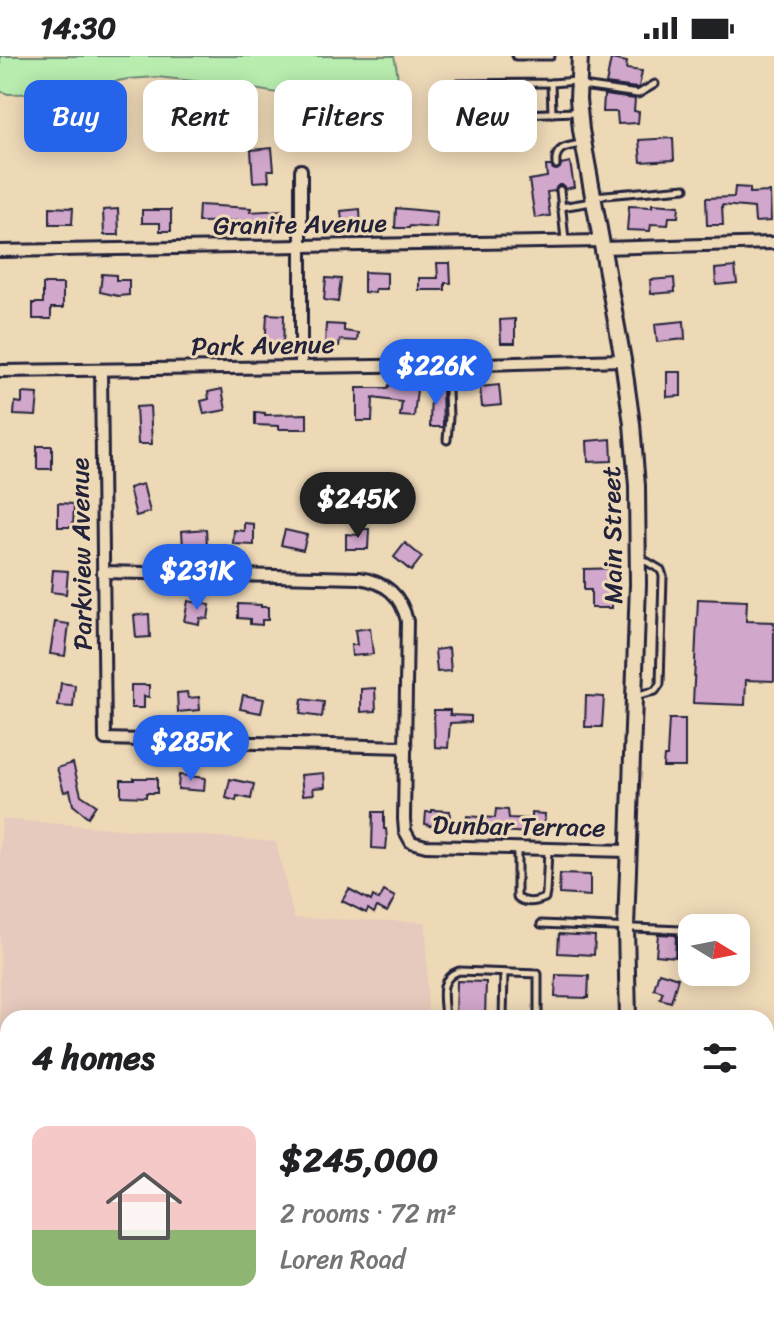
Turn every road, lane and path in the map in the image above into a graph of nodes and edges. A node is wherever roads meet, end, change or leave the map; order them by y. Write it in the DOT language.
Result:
graph roads {
  1 [pos="516,56"];
  2 [pos="551,56"];
  3 [pos="576,57"];
  4 [pos="551,83"];
  5 [pos="578,83"];
  6 [pos="655,84"];
  7 [pos="578,112"];
  8 [pos="552,113"];
  9 [pos="583,144"];
  10 [pos="556,165"];
  11 [pos="301,170"];
  12 [pos="685,188"];
  13 [pos="560,190"];
  14 [pos="593,199"];
  15 [pos="561,207"];
  16 [pos="565,241"];
  17 [pos="774,243"];
  18 [pos="601,244"];
  19 [pos="301,246"];
  20 [pos="0,251"];
  21 [pos="623,360"];
  22 [pos="447,365"];
  23 [pos="301,366"];
  24 [pos="101,370"];
  25 [pos="0,371"];
  26 [pos="447,440"];
  27 [pos="639,556"];
  28 [pos="103,572"];
  29 [pos="634,696"];
  30 [pos="406,747"];
  31 [pos="517,848"];
  32 [pos="548,849"];
  33 [pos="628,851"];
  34 [pos="541,924"];
  35 [pos="626,928"];
  36 [pos="678,930"];
  37 [pos="504,973"];
  38 [pos="445,1010"];
  39 [pos="503,1010"];
  40 [pos="538,1010"];
  41 [pos="628,1010"];
  1 -- 2 [label="lane"];
  3 -- 5 [label="main road, Main Street"];
  4 -- 5 [label="lane"];
  4 -- 8 [label="lane"];
  4 -- 8 [label="lane"];
  5 -- 6 [label="lane"];
  5 -- 7 [label="main road, Main Street"];
  7 -- 8 [label="lane"];
  7 -- 9 [label="main road, Main Street"];
  9 -- 10 [label="lane"];
  9 -- 14 [label="main road, Main Street"];
  11 -- 19 [label="street"];
  12 -- 14 [label="lane"];
  13 -- 15 [label="lane"];
  14 -- 15 [label="lane"];
  14 -- 18 [label="main road, Main Street"];
  15 -- 16 [label="lane"];
  16 -- 18 [label="street, Granite Avenue"];
  16 -- 19 [label="street, Granite Avenue"];
  17 -- 18 [label="street, Granite Avenue"];
  18 -- 21 [label="main road, Main Street"];
  19 -- 20 [label="street, Granite Avenue"];
  19 -- 23 [label="street"];
  21 -- 22 [label="street, Park Avenue"];
  21 -- 27 [label="main road, Main Street"];
  22 -- 23 [label="street, Park Avenue"];
  22 -- 26 [label="lane"];
  23 -- 24 [label="street, Park Avenue"];
  24 -- 25 [label="street, Park Avenue"];
  24 -- 28 [label="street, Parkview Avenue"];
  27 -- 29 [label="main road, Main Street"];
  27 -- 29 [label="lane"];
  28 -- 30 [label="street"];
  28 -- 30 [label="street, Parkview Avenue"];
  29 -- 33 [label="main road, Main Street"];
  30 -- 31 [label="street, Dunbar Terrace"];
  31 -- 32 [label="street, Dunbar Terrace"];
  31 -- 32 [label="lane"];
  32 -- 33 [label="street, Dunbar Terrace"];
  33 -- 35 [label="main road, Main Street"];
  34 -- 35 [label="lane"];
  35 -- 36 [label="lane"];
  35 -- 41 [label="main road, Main Street"];
  37 -- 38 [label="lane"];
  37 -- 39 [label="lane"];
  37 -- 40 [label="lane"];
}
